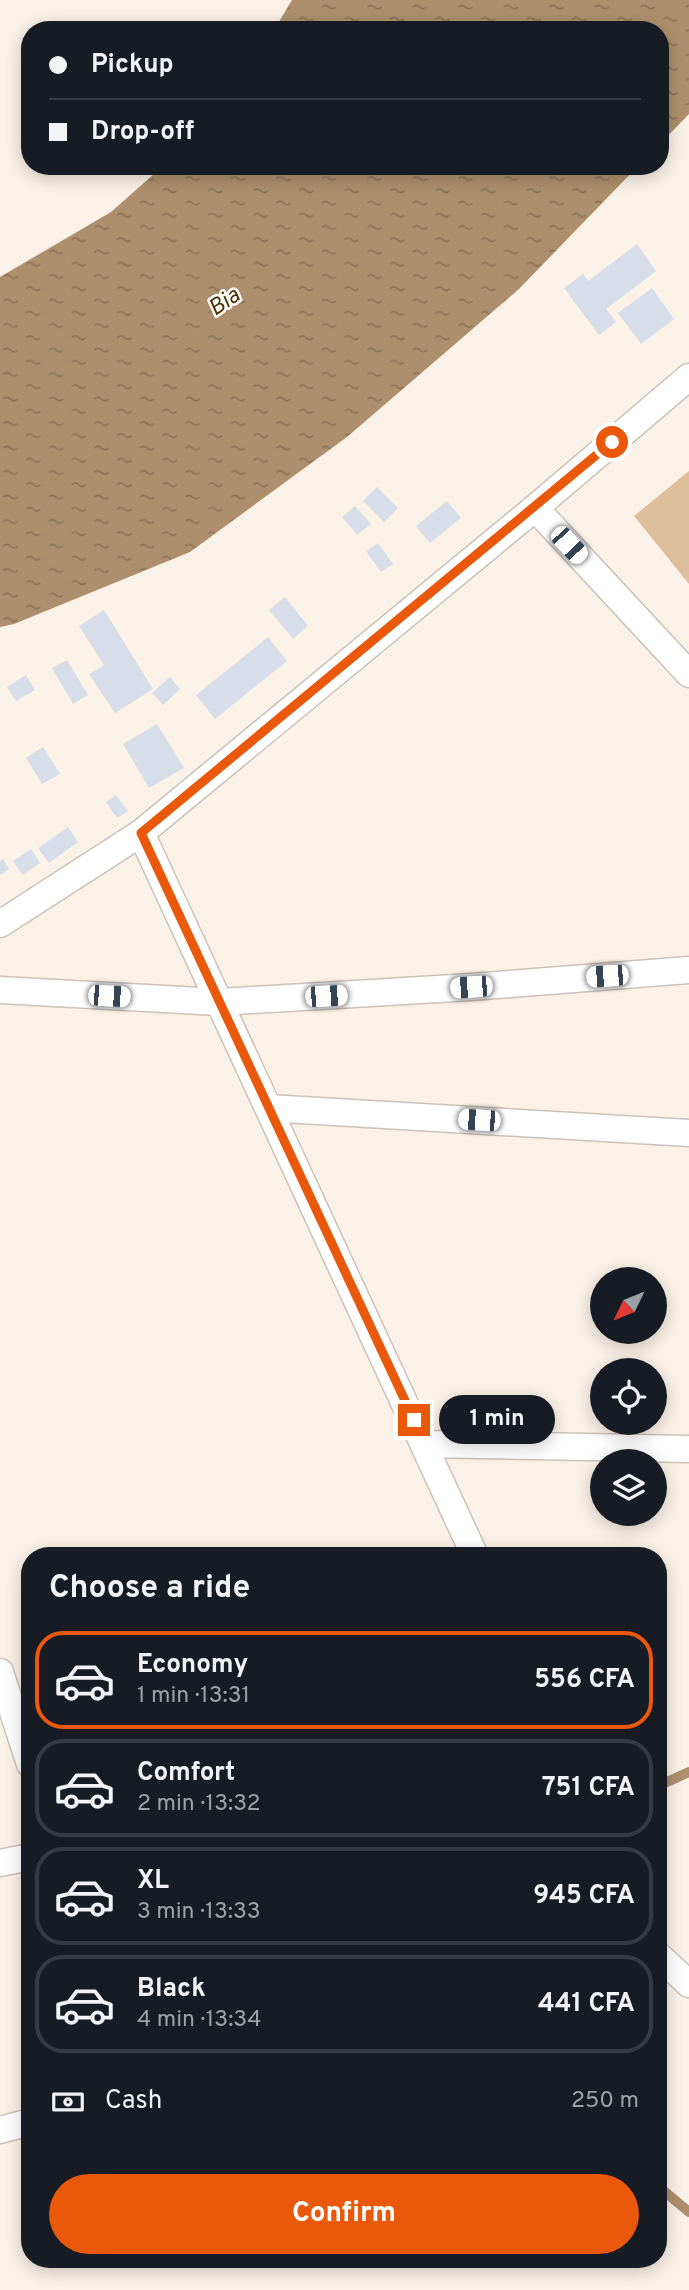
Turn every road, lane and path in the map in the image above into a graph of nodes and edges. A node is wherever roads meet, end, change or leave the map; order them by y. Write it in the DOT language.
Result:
graph roads {
  1 [pos="689,377"];
  2 [pos="535,508"];
  3 [pos="689,674"];
  4 [pos="141,833"];
  5 [pos="0,924"];
  6 [pos="689,970"];
  7 [pos="0,990"];
  8 [pos="219,1002"];
  9 [pos="268,1108"];
  10 [pos="689,1133"];
  11 [pos="425,1444"];
  12 [pos="689,1449"];
  13 [pos="471,1547"];
  14 [pos="0,1672"];
  15 [pos="21,1736"];
  16 [pos="21,1859"];
  17 [pos="0,1863"];
  18 [pos="667,1963"];
  19 [pos="689,1984"];
  20 [pos="21,2124"];
  21 [pos="0,2130"];
  1 -- 2 [label="street"];
  2 -- 3 [label="street"];
  2 -- 4 [label="street"];
  4 -- 5 [label="street"];
  4 -- 8 [label="street"];
  6 -- 8 [label="street"];
  7 -- 8 [label="street"];
  8 -- 9 [label="street"];
  9 -- 10 [label="street"];
  9 -- 11 [label="street"];
  11 -- 12 [label="street"];
  11 -- 13 [label="street"];
  14 -- 15 [label="street"];
  16 -- 17 [label="street"];
  18 -- 19 [label="street"];
  20 -- 21 [label="street"];
}
